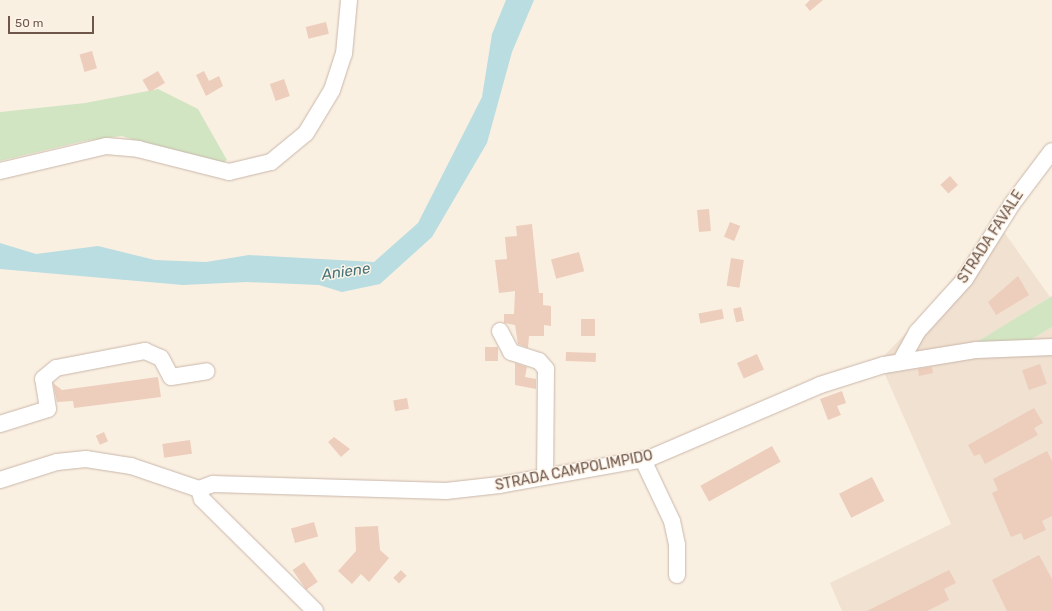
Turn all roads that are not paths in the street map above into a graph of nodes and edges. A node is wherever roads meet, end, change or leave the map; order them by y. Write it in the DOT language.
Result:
graph roads {
  1 [pos="350,0"];
  2 [pos="1052,150"];
  3 [pos="0,171"];
  4 [pos="500,331"];
  5 [pos="1052,347"];
  6 [pos="901,361"];
  7 [pos="207,371"];
  8 [pos="0,424"];
  9 [pos="643,460"];
  10 [pos="545,476"];
  11 [pos="0,480"];
  12 [pos="199,489"];
  13 [pos="677,575"];
  14 [pos="315,611"];
  1 -- 3 [label="street"];
  2 -- 6 [label="street, STRADA FAVALE"];
  4 -- 10 [label="street"];
  5 -- 6 [label="street, STRADA CAMPOLIMPIDO"];
  6 -- 9 [label="street, STRADA CAMPOLIMPIDO"];
  7 -- 8 [label="street"];
  9 -- 10 [label="street, STRADA CAMPOLIMPIDO"];
  9 -- 13 [label="street"];
  10 -- 12 [label="street, STRADA CAMPOLIMPIDO"];
  11 -- 12 [label="street"];
  12 -- 14 [label="street"];
}
